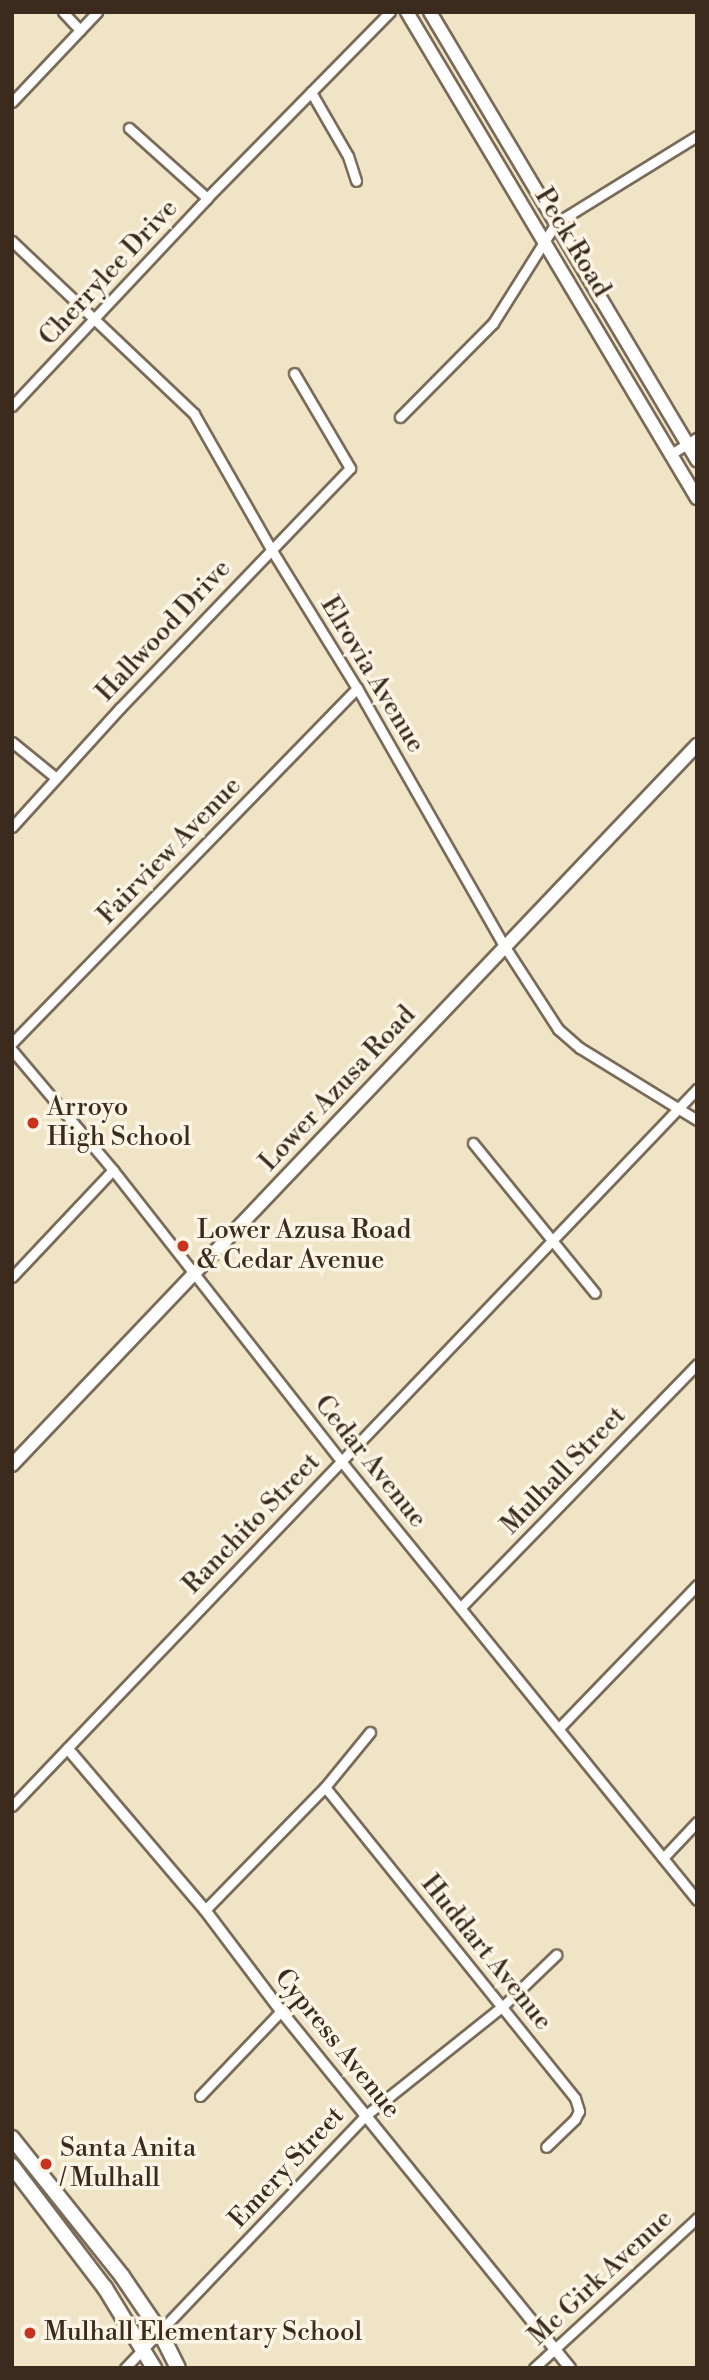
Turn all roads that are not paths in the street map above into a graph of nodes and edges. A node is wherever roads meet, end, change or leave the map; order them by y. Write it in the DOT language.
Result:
graph roads {
  1 [pos="63,12"];
  2 [pos="97,12"];
  3 [pos="390,12"];
  4 [pos="432,13"];
  5 [pos="411,18"];
  6 [pos="80,30"];
  7 [pos="311,92"];
  8 [pos="12,102"];
  9 [pos="129,128"];
  10 [pos="697,136"];
  11 [pos="356,181"];
  12 [pos="207,198"];
  13 [pos="556,223"];
  14 [pos="12,241"];
  15 [pos="545,241"];
  16 [pos="96,318"];
  17 [pos="294,373"];
  18 [pos="12,406"];
  19 [pos="400,417"];
  20 [pos="692,441"];
  21 [pos="671,454"];
  22 [pos="697,460"];
  23 [pos="697,498"];
  24 [pos="271,549"];
  25 [pos="357,688"];
  26 [pos="12,742"];
  27 [pos="697,745"];
  28 [pos="56,778"];
  29 [pos="12,827"];
  30 [pos="505,947"];
  31 [pos="12,1043"];
  32 [pos="12,1051"];
  33 [pos="697,1089"];
  34 [pos="678,1109"];
  35 [pos="697,1120"];
  36 [pos="473,1143"];
  37 [pos="113,1170"];
  38 [pos="553,1241"];
  39 [pos="195,1274"];
  40 [pos="12,1277"];
  41 [pos="595,1293"];
  42 [pos="697,1364"];
  43 [pos="341,1461"];
  44 [pos="12,1465"];
  45 [pos="697,1585"];
  46 [pos="461,1607"];
  47 [pos="559,1728"];
  48 [pos="370,1732"];
  49 [pos="68,1749"];
  50 [pos="325,1787"];
  51 [pos="12,1806"];
  52 [pos="697,1822"];
  53 [pos="663,1858"];
  54 [pos="697,1900"];
  55 [pos="205,1910"];
  56 [pos="556,1955"];
  57 [pos="503,2006"];
  58 [pos="281,2011"];
  59 [pos="200,2095"];
  60 [pos="365,2116"];
  61 [pos="12,2138"];
  62 [pos="546,2147"];
  63 [pos="30,2161"];
  64 [pos="14,2172"];
  65 [pos="697,2218"];
  66 [pos="160,2332"];
  67 [pos="144,2348"];
  68 [pos="554,2349"];
  69 [pos="125,2368"];
  70 [pos="155,2368"];
  71 [pos="178,2368"];
  72 [pos="534,2368"];
  73 [pos="570,2368"];
  1 -- 6 [label="street"];
  2 -- 6 [label="street"];
  3 -- 7 [label="street, Cherrylee Drive"];
  4 -- 5 [label="street"];
  4 -- 13 [label="main road, Peck Road"];
  5 -- 15 [label="main road, Peck Road"];
  6 -- 8 [label="street"];
  7 -- 11 [label="street"];
  7 -- 12 [label="street, Cherrylee Drive"];
  9 -- 12 [label="street, Cherrylee Drive"];
  10 -- 13 [label="street"];
  12 -- 16 [label="street, Cherrylee Drive"];
  13 -- 15 [label="street"];
  13 -- 20 [label="main road, Peck Road"];
  14 -- 16 [label="street, Elrovia Avenue"];
  15 -- 19 [label="street"];
  15 -- 21 [label="main road, Peck Road"];
  16 -- 18 [label="street, Cherrylee Drive"];
  16 -- 24 [label="street, Elrovia Avenue"];
  17 -- 24 [label="street, Hallwood Drive"];
  20 -- 21 [label="street"];
  20 -- 22 [label="main road, Peck Road"];
  21 -- 23 [label="main road, Peck Road"];
  24 -- 25 [label="street, Elrovia Avenue"];
  24 -- 28 [label="street, Hallwood Drive"];
  25 -- 30 [label="street, Elrovia Avenue"];
  25 -- 31 [label="street, Fairview Avenue"];
  26 -- 28 [label="street"];
  27 -- 30 [label="main road, Lower Azusa Road"];
  28 -- 29 [label="street, Hallwood Drive"];
  30 -- 34 [label="street, Elrovia Avenue"];
  30 -- 39 [label="main road, Lower Azusa Road"];
  32 -- 37 [label="street, Cedar Avenue"];
  33 -- 34 [label="street, Ranchito Street"];
  34 -- 35 [label="street, Elrovia Avenue"];
  34 -- 38 [label="street, Ranchito Street"];
  36 -- 38 [label="street"];
  37 -- 39 [label="street, Cedar Avenue"];
  37 -- 40 [label="street"];
  38 -- 41 [label="street"];
  38 -- 43 [label="street, Ranchito Street"];
  39 -- 43 [label="street, Cedar Avenue"];
  39 -- 44 [label="main road, Lower Azusa Road"];
  42 -- 46 [label="street, Mulhall Street"];
  43 -- 46 [label="street, Cedar Avenue"];
  43 -- 49 [label="street, Ranchito Street"];
  45 -- 47 [label="street"];
  46 -- 47 [label="street, Cedar Avenue"];
  47 -- 53 [label="street, Cedar Avenue"];
  48 -- 50 [label="street"];
  49 -- 51 [label="street, Ranchito Street"];
  49 -- 55 [label="street, Cypress Avenue"];
  50 -- 55 [label="street"];
  50 -- 57 [label="street, Huddart Avenue"];
  52 -- 53 [label="street"];
  53 -- 54 [label="street, Cedar Avenue"];
  55 -- 58 [label="street, Cypress Avenue"];
  56 -- 57 [label="street, Emery Street"];
  57 -- 60 [label="street, Emery Street"];
  57 -- 62 [label="street, Huddart Avenue"];
  58 -- 59 [label="street"];
  58 -- 60 [label="street, Cypress Avenue"];
  60 -- 66 [label="street, Emery Street"];
  60 -- 68 [label="street, Cypress Avenue"];
  61 -- 63 [label="main road"];
  63 -- 64 [label="street"];
  63 -- 66 [label="main road"];
  64 -- 67 [label="main road"];
  65 -- 68 [label="street, Mc Girk Avenue"];
  66 -- 67 [label="street, Emery Street"];
  66 -- 71 [label="main road"];
  67 -- 69 [label="street, Emery Street"];
  67 -- 70 [label="main road"];
  68 -- 72 [label="street, Mc Girk Avenue"];
  68 -- 73 [label="street, Cypress Avenue"];
}
